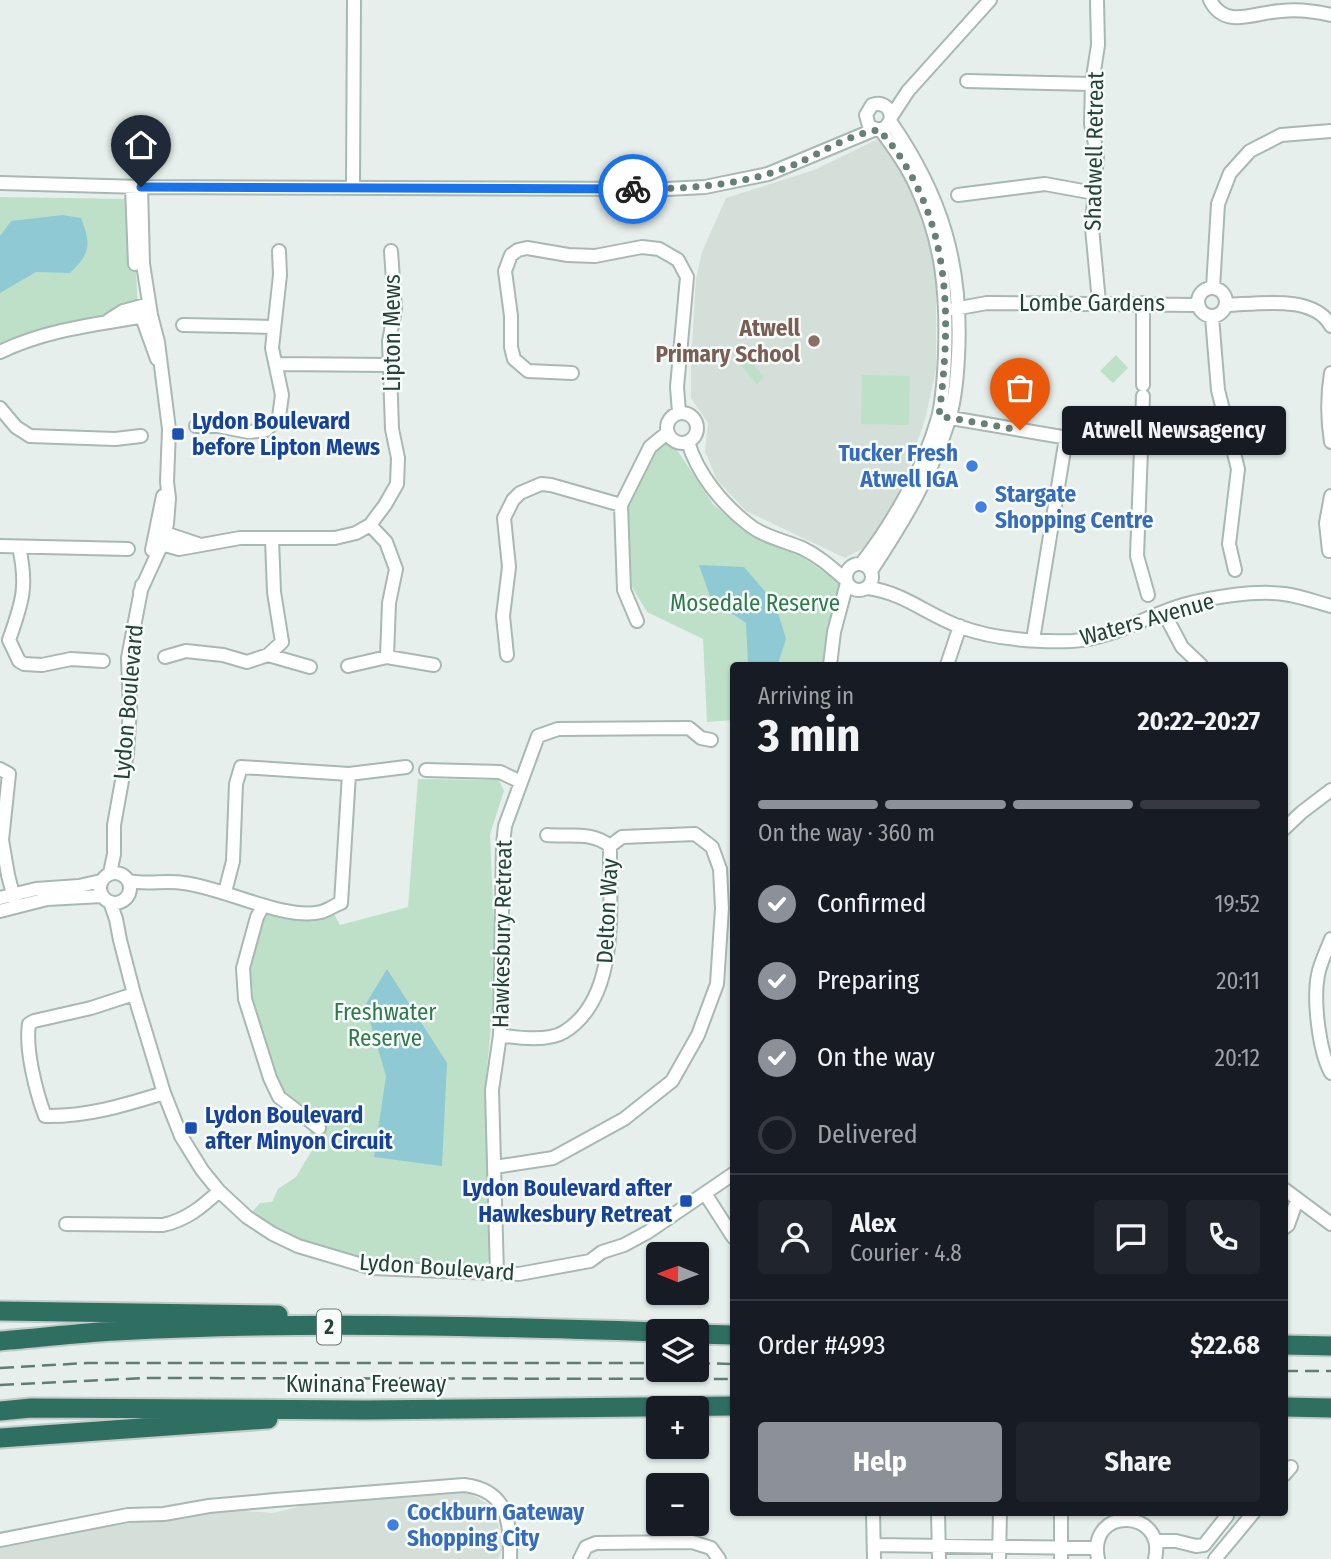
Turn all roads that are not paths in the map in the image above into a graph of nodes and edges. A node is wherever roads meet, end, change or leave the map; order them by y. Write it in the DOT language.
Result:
graph roads {
  1 [pos="354,0"];
  2 [pos="990,0"];
  3 [pos="1097,0"];
  4 [pos="1210,0"];
  5 [pos="1331,15"];
  6 [pos="967,81"];
  7 [pos="1092,84"];
  8 [pos="908,90"];
  9 [pos="879,104"];
  10 [pos="866,115"];
  11 [pos="884,124"];
  12 [pos="1331,131"];
  13 [pos="839,144"];
  14 [pos="0,183"];
  15 [pos="353,186"];
  16 [pos="136,187"];
  17 [pos="1094,193"];
  18 [pos="958,195"];
  19 [pos="279,251"];
  20 [pos="391,251"];
  21 [pos="1213,288"];
  22 [pos="1099,302"];
  23 [pos="1143,303"];
  24 [pos="1198,304"];
  25 [pos="1227,304"];
  26 [pos="953,305"];
  27 [pos="146,311"];
  28 [pos="1212,317"];
  29 [pos="183,325"];
  30 [pos="1331,326"];
  31 [pos="273,327"];
  32 [pos="0,352"];
  33 [pos="277,364"];
  34 [pos="390,365"];
  35 [pos="572,373"];
  36 [pos="1331,373"];
  37 [pos="0,408"];
  38 [pos="680,412"];
  39 [pos="944,417"];
  40 [pos="196,426"];
  41 [pos="667,433"];
  42 [pos="141,436"];
  43 [pos="1066,438"];
  44 [pos="688,442"];
  45 [pos="1331,442"];
  46 [pos="1143,443"];
  47 [pos="1233,443"];
  48 [pos="1331,496"];
  49 [pos="621,505"];
  50 [pos="370,525"];
  51 [pos="159,538"];
  52 [pos="272,539"];
  53 [pos="0,546"];
  54 [pos="19,547"];
  55 [pos="128,549"];
  56 [pos="1329,551"];
  57 [pos="825,561"];
  58 [pos="1235,570"];
  59 [pos="864,576"];
  60 [pos="847,582"];
  61 [pos="1147,595"];
  62 [pos="1331,606"];
  63 [pos="842,607"];
  64 [pos="1164,613"];
  65 [pos="637,621"];
  66 [pos="960,626"];
  67 [pos="1033,640"];
  68 [pos="268,655"];
  69 [pos="507,655"];
  70 [pos="165,656"];
  71 [pos="387,657"];
  72 [pos="103,660"];
  73 [pos="830,662"];
  74 [pos="948,662"];
  75 [pos="1197,662"];
  76 [pos="433,664"];
  77 [pos="348,666"];
  78 [pos="310,667"];
  79 [pos="712,740"];
  80 [pos="406,767"];
  81 [pos="0,769"];
  82 [pos="426,770"];
  83 [pos="349,774"];
  84 [pos="521,782"];
  85 [pos="1331,790"];
  86 [pos="1288,825"];
  87 [pos="547,835"];
  88 [pos="610,846"];
  89 [pos="115,877"];
  90 [pos="146,884"];
  91 [pos="225,892"];
  92 [pos="127,897"];
  93 [pos="106,899"];
  94 [pos="10,900"];
  95 [pos="263,905"];
  96 [pos="0,911"];
  97 [pos="116,919"];
  98 [pos="1331,939"];
  99 [pos="134,994"];
  100 [pos="500,1035"];
  101 [pos="1331,1073"];
  102 [pos="164,1093"];
  103 [pos="319,1128"];
  104 [pos="495,1167"];
  105 [pos="730,1176"];
  106 [pos="219,1191"];
  107 [pos="1288,1192"];
  108 [pos="706,1195"];
  109 [pos="1297,1200"];
  110 [pos="1288,1219"];
  111 [pos="66,1224"];
  112 [pos="1331,1224"];
  113 [pos="730,1232"];
  114 [pos="497,1274"];
  115 [pos="0,1311"];
  116 [pos="379,1326"];
  117 [pos="646,1332"];
  118 [pos="709,1334"];
  119 [pos="730,1335"];
  120 [pos="0,1341"];
  121 [pos="1288,1345"];
  122 [pos="1331,1346"];
  123 [pos="730,1406"];
  124 [pos="1288,1407"];
  125 [pos="1331,1408"];
  126 [pos="365,1410"];
  127 [pos="0,1411"];
  128 [pos="0,1438"];
  129 [pos="873,1516"];
  130 [pos="938,1516"];
  131 [pos="1000,1516"];
  132 [pos="1061,1516"];
  133 [pos="1124,1516"];
  134 [pos="1227,1516"];
  135 [pos="1251,1516"];
  136 [pos="0,1540"];
  137 [pos="1156,1541"];
  138 [pos="874,1545"];
  139 [pos="939,1552"];
  140 [pos="999,1553"];
  141 [pos="1061,1553"];
  142 [pos="1097,1554"];
  143 [pos="510,1559"];
  144 [pos="580,1559"];
  145 [pos="719,1559"];
  146 [pos="874,1559"];
  147 [pos="1155,1559"];
  148 [pos="1214,1559"];
  1 -- 15 [label="street"];
  2 -- 8 [label="street"];
  3 -- 7 [label="street, Shadwell Retreat"];
  4 -- 5 [label="street"];
  6 -- 7 [label="street"];
  7 -- 17 [label="street, Shadwell Retreat"];
  8 -- 9 [label="street"];
  8 -- 11 [label="street"];
  9 -- 10 [label="street"];
  9 -- 11 [label="street"];
  10 -- 11 [label="street"];
  10 -- 13 [label="street"];
  11 -- 13 [label="street"];
  11 -- 26 [label="street"];
  12 -- 21 [label="street"];
  13 -- 15 [label="street"];
  14 -- 16 [label="street"];
  15 -- 16 [label="street"];
  16 -- 27 [label="street, Lydon Boulevard"];
  17 -- 18 [label="street"];
  17 -- 22 [label="street, Shadwell Retreat"];
  19 -- 31 [label="street"];
  20 -- 34 [label="street, Lipton Mews"];
  21 -- 24 [label="street"];
  21 -- 25 [label="street"];
  22 -- 23 [label="street, Lombe Gardens"];
  22 -- 26 [label="street, Lombe Gardens"];
  23 -- 24 [label="street, Lombe Gardens"];
  23 -- 46 [label="street"];
  24 -- 28 [label="street"];
  25 -- 28 [label="street"];
  25 -- 30 [label="street"];
  26 -- 39 [label="street"];
  27 -- 32 [label="street"];
  27 -- 51 [label="street, Lydon Boulevard"];
  28 -- 47 [label="street"];
  29 -- 31 [label="street"];
  31 -- 33 [label="street"];
  33 -- 34 [label="street"];
  33 -- 40 [label="street"];
  34 -- 50 [label="street, Lipton Mews"];
  35 -- 38 [label="street"];
  36 -- 45 [label="street"];
  37 -- 42 [label="street"];
  38 -- 41 [label="street"];
  38 -- 44 [label="street"];
  39 -- 43 [label="street"];
  39 -- 59 [label="street"];
  41 -- 44 [label="street"];
  41 -- 49 [label="street"];
  43 -- 46 [label="street"];
  43 -- 67 [label="street"];
  44 -- 57 [label="street"];
  46 -- 47 [label="street"];
  46 -- 61 [label="street"];
  47 -- 58 [label="street"];
  48 -- 56 [label="street"];
  49 -- 65 [label="street"];
  49 -- 69 [label="street"];
  50 -- 52 [label="street"];
  50 -- 71 [label="street"];
  51 -- 52 [label="street"];
  51 -- 89 [label="street, Lydon Boulevard"];
  52 -- 68 [label="street"];
  53 -- 54 [label="street"];
  54 -- 55 [label="street"];
  54 -- 72 [label="street"];
  57 -- 59 [label="street"];
  57 -- 60 [label="street"];
  59 -- 60 [label="street"];
  59 -- 60 [label="street"];
  59 -- 63 [label="street"];
  59 -- 66 [label="street, Waters Avenue"];
  60 -- 63 [label="street"];
  62 -- 64 [label="street, Waters Avenue"];
  63 -- 73 [label="street"];
  64 -- 67 [label="street, Waters Avenue"];
  64 -- 75 [label="street"];
  66 -- 67 [label="street, Waters Avenue"];
  66 -- 74 [label="street"];
  68 -- 70 [label="street"];
  68 -- 78 [label="street"];
  71 -- 76 [label="street"];
  71 -- 77 [label="street"];
  79 -- 84 [label="street, Hawkesbury Retreat"];
  80 -- 83 [label="street"];
  81 -- 94 [label="street"];
  82 -- 84 [label="street"];
  83 -- 91 [label="street"];
  83 -- 95 [label="street"];
  84 -- 100 [label="street, Hawkesbury Retreat"];
  85 -- 86 [label="street"];
  87 -- 88 [label="street"];
  88 -- 100 [label="street, Delton Way"];
  88 -- 104 [label="street, Delton Way"];
  89 -- 90 [label="street"];
  89 -- 92 [label="street"];
  89 -- 93 [label="street, Lydon Boulevard"];
  89 -- 94 [label="street"];
  90 -- 91 [label="street"];
  90 -- 92 [label="street"];
  91 -- 95 [label="street"];
  92 -- 93 [label="street"];
  92 -- 97 [label="street"];
  93 -- 94 [label="street"];
  93 -- 97 [label="street, Lydon Boulevard"];
  94 -- 96 [label="street"];
  95 -- 103 [label="street"];
  97 -- 99 [label="street, Lydon Boulevard"];
  98 -- 101 [label="street"];
  99 -- 102 [label="street, Lydon Boulevard"];
  99 -- 102 [label="street"];
  100 -- 104 [label="street, Hawkesbury Retreat"];
  102 -- 106 [label="street, Lydon Boulevard"];
  104 -- 114 [label="street, Hawkesbury Retreat"];
  105 -- 108 [label="street, Lydon Boulevard"];
  106 -- 111 [label="street"];
  106 -- 114 [label="street, Lydon Boulevard"];
  107 -- 109 [label="street"];
  108 -- 113 [label="street"];
  108 -- 114 [label="street, Lydon Boulevard"];
  109 -- 110 [label="street"];
  109 -- 112 [label="street"];
  115 -- 116 [label="highway"];
  116 -- 117 [label="highway, 2"];
  116 -- 120 [label="highway, 2"];
  118 -- 119 [label="highway"];
  121 -- 122 [label="highway"];
  123 -- 126 [label="highway, Kwinana Freeway"];
  124 -- 125 [label="highway"];
  126 -- 127 [label="highway, Kwinana Freeway"];
  126 -- 128 [label="highway"];
  129 -- 138 [label="street"];
  130 -- 139 [label="street"];
  131 -- 140 [label="street"];
  132 -- 141 [label="street"];
  133 -- 137 [label="street"];
  133 -- 142 [label="street"];
  134 -- 137 [label="street"];
  135 -- 148 [label="street"];
  136 -- 143 [label="street"];
  137 -- 147 [label="street"];
  138 -- 139 [label="street"];
  138 -- 146 [label="street"];
  139 -- 140 [label="street"];
  140 -- 141 [label="street"];
  141 -- 142 [label="street"];
  144 -- 145 [label="street"];
}
